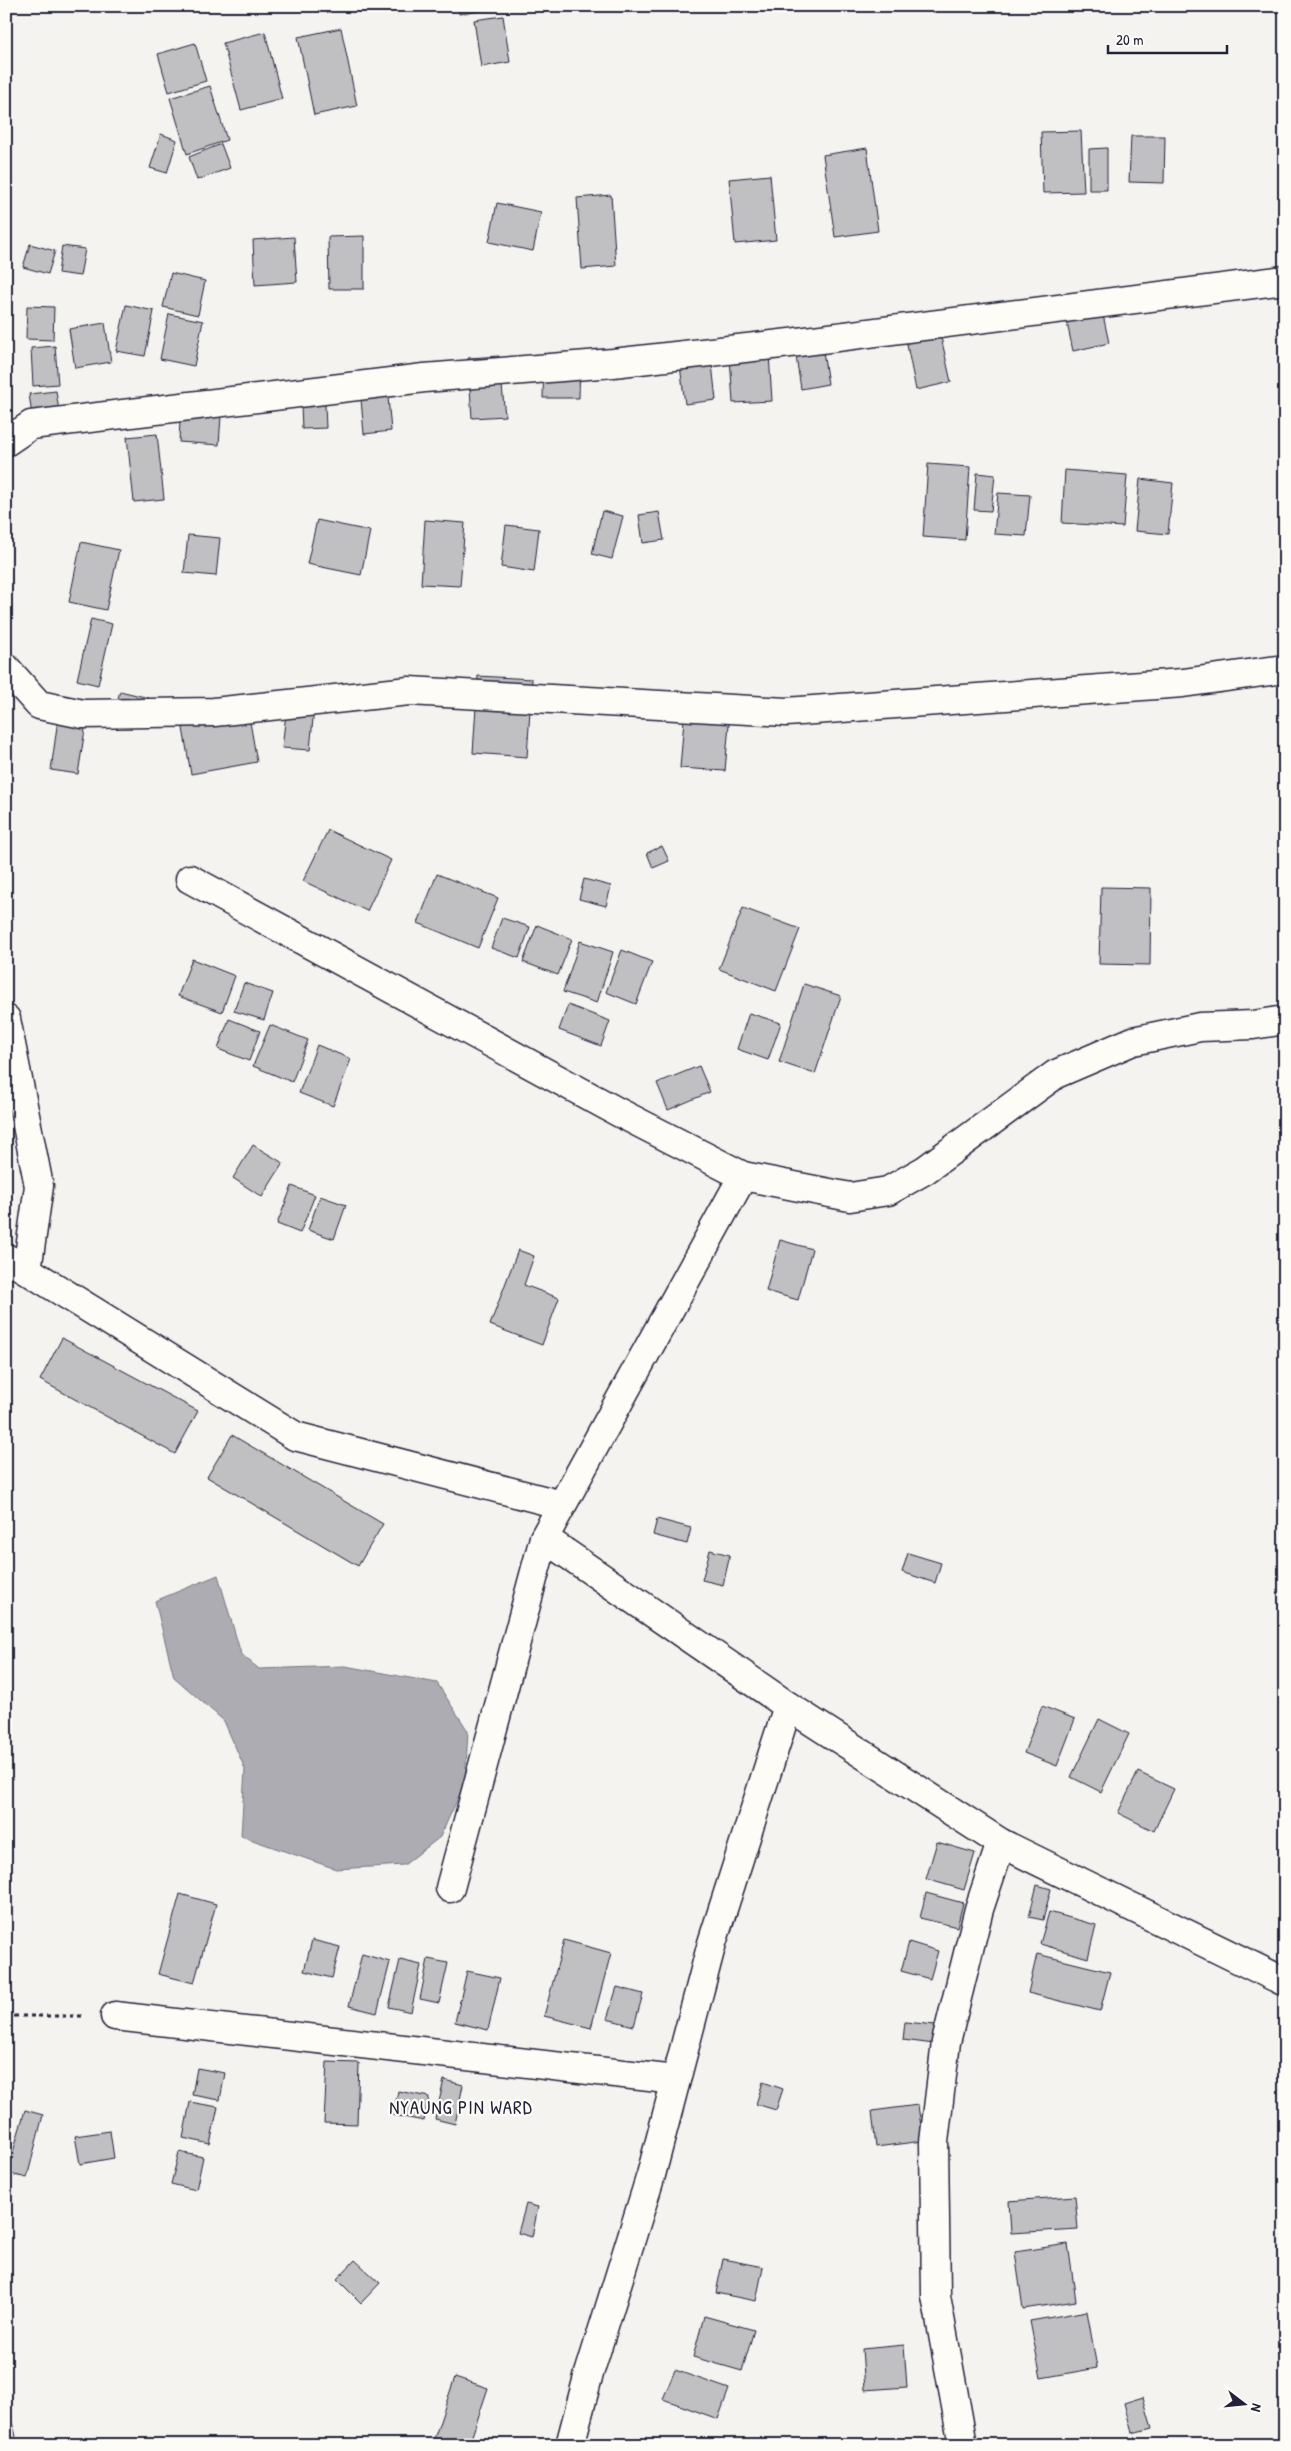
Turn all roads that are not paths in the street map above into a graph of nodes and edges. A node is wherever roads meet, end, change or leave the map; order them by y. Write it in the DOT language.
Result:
graph roads {
  1 [pos="1285,280"];
  2 [pos="6,442"];
  3 [pos="6,668"];
  4 [pos="1285,669"];
  5 [pos="190,879"];
  6 [pos="6,1019"];
  7 [pos="1285,1020"];
  8 [pos="743,1176"];
  9 [pos="17,1264"];
  10 [pos="562,1505"];
  11 [pos="544,1538"];
  12 [pos="788,1706"];
  13 [pos="1001,1843"];
  14 [pos="450,1888"];
  15 [pos="1285,1982"];
  16 [pos="115,2016"];
  17 [pos="676,2080"];
  18 [pos="570,2445"];
  19 [pos="963,2445"];
  1 -- 2 [label="street"];
  3 -- 4 [label="street"];
  5 -- 8 [label="street"];
  6 -- 9 [label="street"];
  7 -- 8 [label="street"];
  8 -- 10 [label="street"];
  9 -- 10 [label="street"];
  10 -- 11 [label="street"];
  11 -- 12 [label="street"];
  11 -- 14 [label="street"];
  12 -- 13 [label="street"];
  12 -- 17 [label="street"];
  13 -- 15 [label="street"];
  13 -- 19 [label="street"];
  16 -- 17 [label="street"];
  17 -- 18 [label="street"];
}
